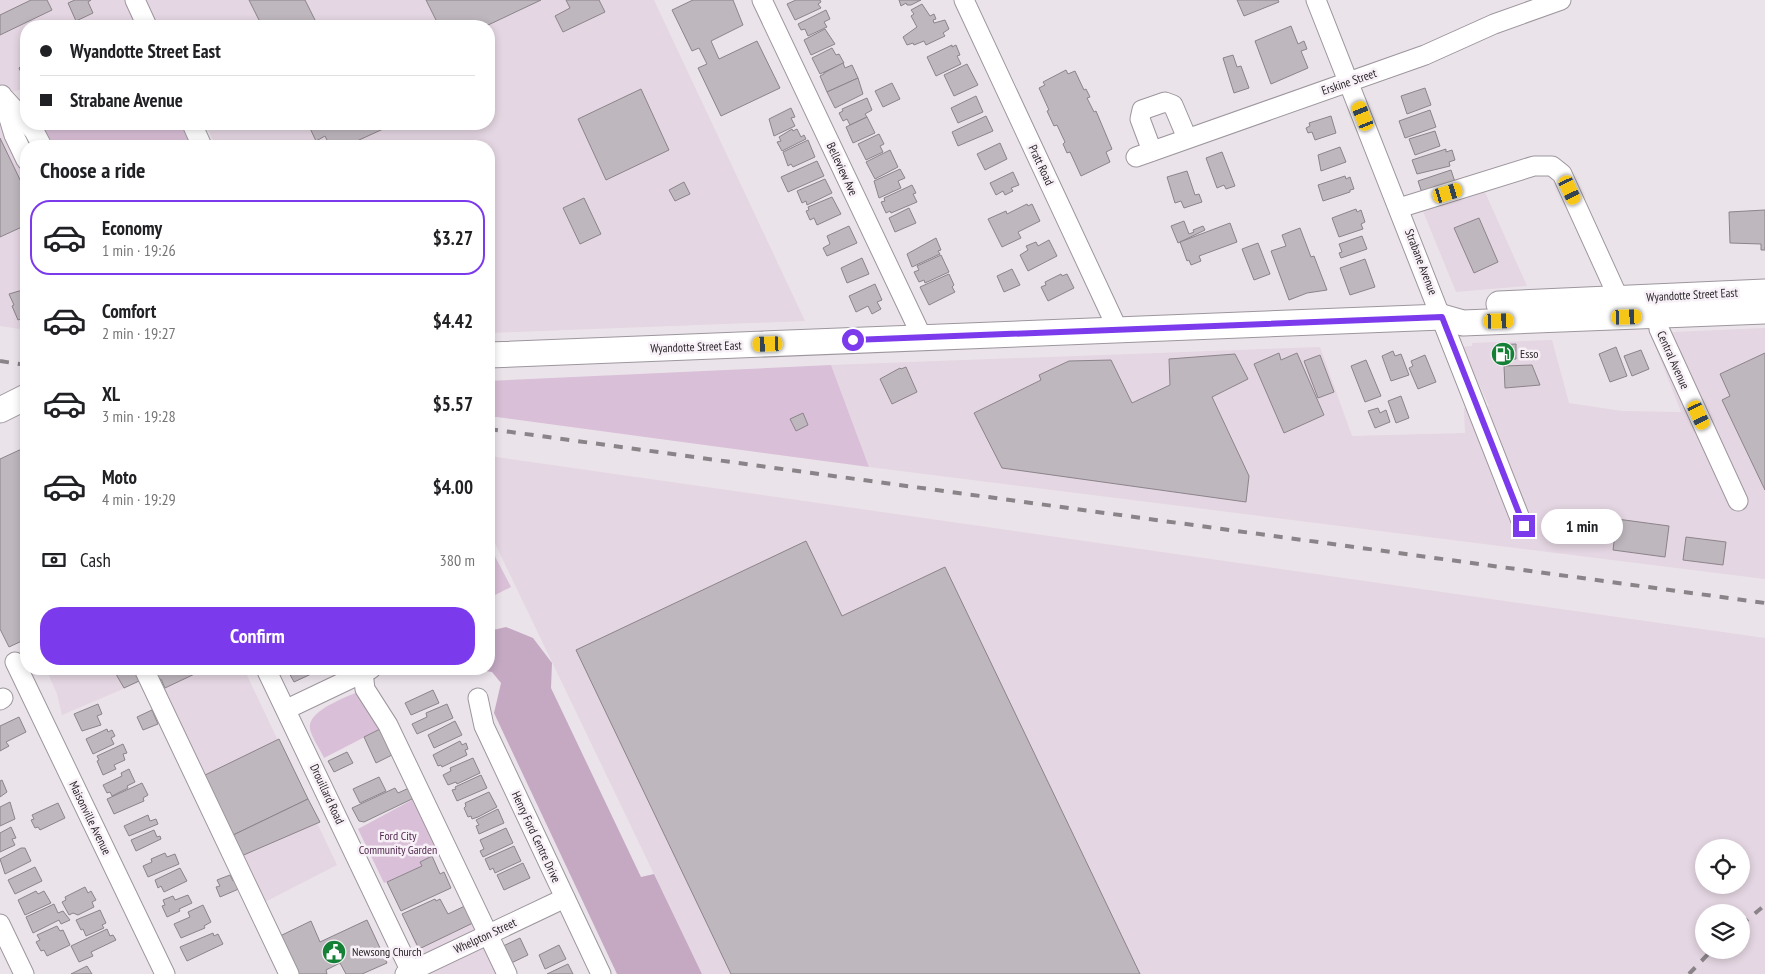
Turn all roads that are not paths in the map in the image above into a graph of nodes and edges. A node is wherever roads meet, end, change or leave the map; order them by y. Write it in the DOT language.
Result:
graph roads {
  1 [pos="134,0"];
  2 [pos="762,0"];
  3 [pos="964,0"];
  4 [pos="1316,0"];
  5 [pos="1560,0"];
  6 [pos="144,20"];
  7 [pos="1350,82"];
  8 [pos="1,93"];
  9 [pos="20,115"];
  10 [pos="1187,138"];
  11 [pos="20,148"];
  12 [pos="1400,208"];
  13 [pos="1765,292"];
  14 [pos="1656,306"];
  15 [pos="1623,308"];
  16 [pos="1765,311"];
  17 [pos="1442,317"];
  18 [pos="1118,330"];
  19 [pos="922,337"];
  20 [pos="495,355"];
  21 [pos="20,400"];
  22 [pos="0,410"];
  23 [pos="1738,501"];
  24 [pos="1524,526"];
  25 [pos="14,662"];
  26 [pos="20,674"];
  27 [pos="20,675"];
  28 [pos="147,675"];
  29 [pos="269,675"];
  30 [pos="359,675"];
  31 [pos="367,675"];
  32 [pos="478,698"];
  33 [pos="287,709"];
  34 [pos="565,898"];
  35 [pos="0,924"];
  36 [pos="487,934"];
  37 [pos="409,973"];
  38 [pos="24,974"];
  39 [pos="165,974"];
  40 [pos="289,974"];
  41 [pos="506,974"];
  42 [pos="601,974"];
  1 -- 6 [label="street"];
  2 -- 19 [label="street, Belleview Ave"];
  3 -- 18 [label="street, Pratt Road"];
  4 -- 7 [label="street, Strabane Avenue"];
  5 -- 7 [label="street, Erskine Street"];
  7 -- 10 [label="street, Erskine Street"];
  7 -- 12 [label="street, Strabane Avenue"];
  8 -- 9 [label="street"];
  8 -- 11 [label="street"];
  10 -- 10 [label="street, Erskine Street"];
  12 -- 15 [label="street"];
  12 -- 17 [label="street, Strabane Avenue"];
  13 -- 14 [label="main road, Wyandotte Street East"];
  14 -- 15 [label="main road, Wyandotte Street East"];
  14 -- 16 [label="main road, Wyandotte Street East"];
  14 -- 23 [label="street, Central Avenue"];
  15 -- 17 [label="main road, Wyandotte Street East"];
  17 -- 18 [label="main road, Wyandotte Street East"];
  17 -- 24 [label="street, Strabane Avenue"];
  18 -- 19 [label="main road, Wyandotte Street East"];
  19 -- 20 [label="main road, Wyandotte Street East"];
  21 -- 22 [label="main road"];
  25 -- 26 [label="street, Maisonville Avenue"];
  27 -- 39 [label="street, Maisonville Avenue"];
  28 -- 40 [label="street"];
  29 -- 33 [label="street, Drouillard Road"];
  30 -- 33 [label="street"];
  31 -- 36 [label="street"];
  32 -- 34 [label="street, Henry Ford Centre Drive"];
  33 -- 37 [label="street, Drouillard Road"];
  34 -- 36 [label="street, Whelpton Street"];
  34 -- 42 [label="street, Henry Ford Centre Drive"];
  35 -- 38 [label="street"];
  36 -- 37 [label="street, Whelpton Street"];
  36 -- 41 [label="street"];
}
